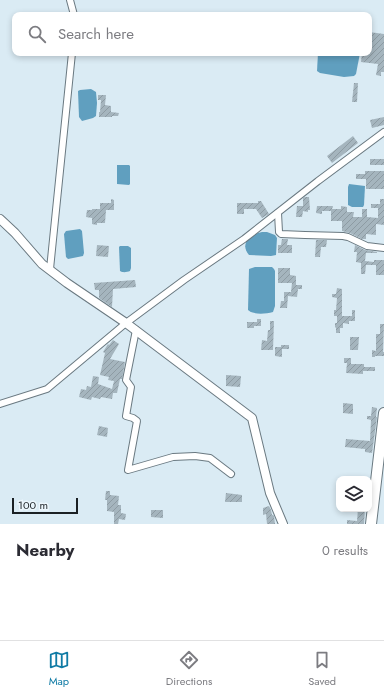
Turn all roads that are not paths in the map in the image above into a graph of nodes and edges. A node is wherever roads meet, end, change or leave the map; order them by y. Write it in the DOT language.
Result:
graph roads {
  1 [pos="70,0"];
  2 [pos="73,12"];
  3 [pos="72,56"];
  4 [pos="384,132"];
  5 [pos="278,213"];
  6 [pos="0,219"];
  7 [pos="384,248"];
  8 [pos="50,270"];
  9 [pos="126,323"];
  10 [pos="136,330"];
  11 [pos="0,404"];
  12 [pos="384,413"];
  13 [pos="231,474"];
  14 [pos="283,524"];
  15 [pos="371,524"];
  1 -- 2 [label="street"];
  3 -- 8 [label="street"];
  4 -- 5 [label="street"];
  5 -- 7 [label="street"];
  5 -- 9 [label="street"];
  6 -- 8 [label="main road"];
  8 -- 9 [label="main road"];
  9 -- 10 [label="main road"];
  9 -- 11 [label="street"];
  10 -- 13 [label="street"];
  10 -- 14 [label="main road"];
  12 -- 15 [label="highway"];
}
